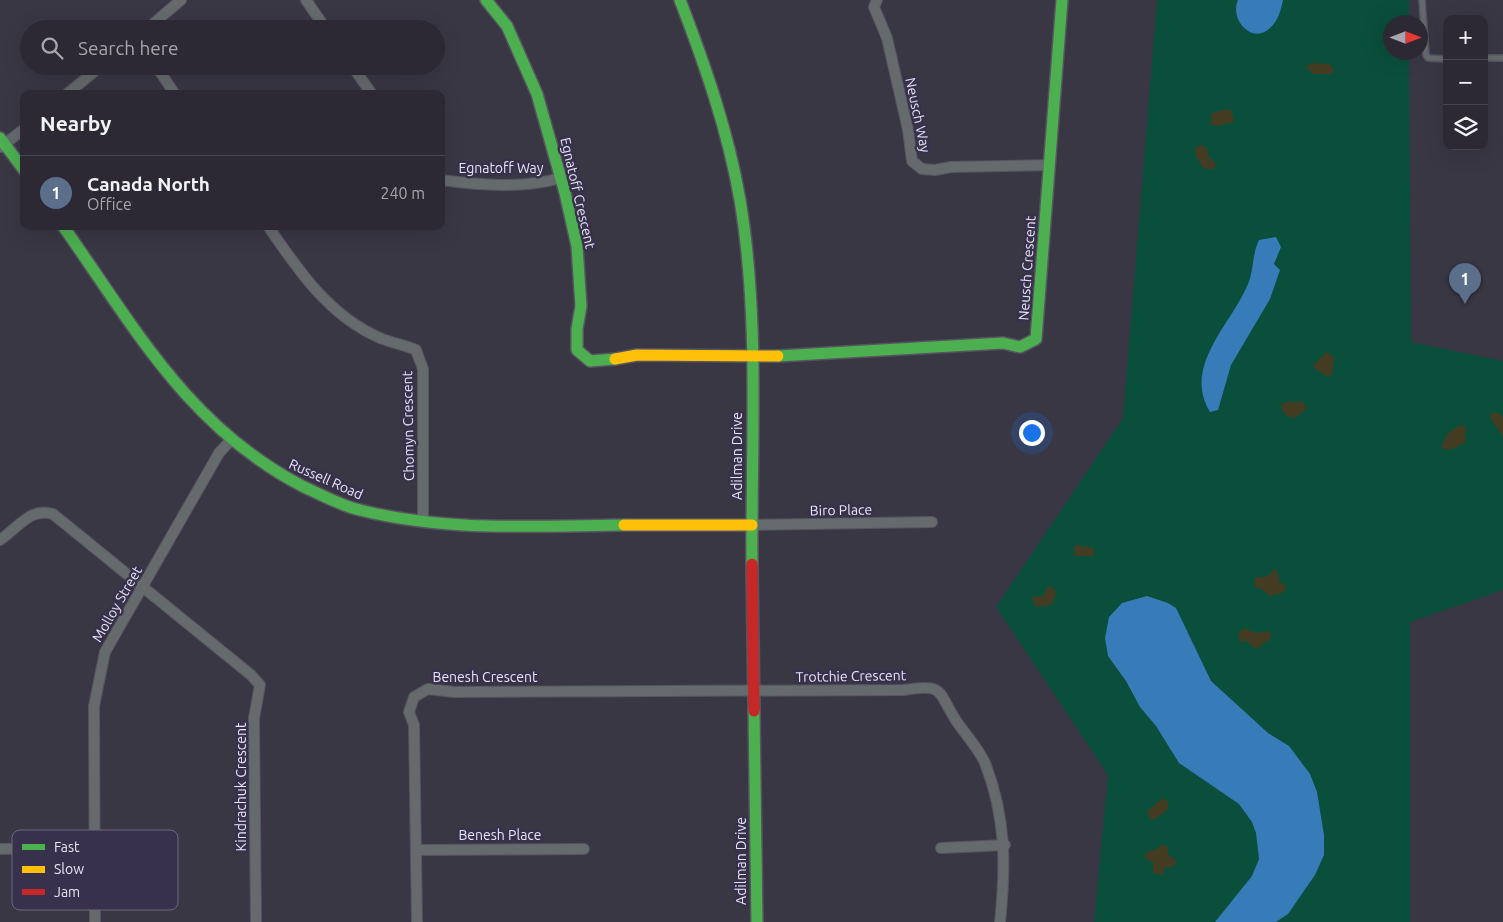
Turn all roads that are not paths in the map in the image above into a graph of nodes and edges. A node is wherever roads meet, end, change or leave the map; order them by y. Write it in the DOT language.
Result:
graph roads {
  1 [pos="180,0"];
  2 [pos="306,0"];
  3 [pos="486,0"];
  4 [pos="680,0"];
  5 [pos="877,0"];
  6 [pos="1062,0"];
  7 [pos="1422,0"];
  8 [pos="157,20"];
  9 [pos="320,20"];
  10 [pos="1488,58"];
  11 [pos="1503,58"];
  12 [pos="1443,59"];
  13 [pos="90,75"];
  14 [pos="162,75"];
  15 [pos="358,75"];
  16 [pos="72,90"];
  17 [pos="172,90"];
  18 [pos="369,90"];
  19 [pos="20,132"];
  20 [pos="2,143"];
  21 [pos="20,165"];
  22 [pos="1049,165"];
  23 [pos="560,178"];
  24 [pos="445,180"];
  25 [pos="66,230"];
  26 [pos="271,230"];
  27 [pos="751,354"];
  28 [pos="231,440"];
  29 [pos="423,521"];
  30 [pos="932,522"];
  31 [pos="752,525"];
  32 [pos="0,540"];
  33 [pos="142,588"];
  34 [pos="755,690"];
  35 [pos="94,830"];
  36 [pos="1005,845"];
  37 [pos="941,848"];
  38 [pos="584,849"];
  39 [pos="417,850"];
  40 [pos="256,922"];
  41 [pos="417,922"];
  42 [pos="757,922"];
  43 [pos="1000,922"];
  1 -- 8 [label="street"];
  2 -- 9 [label="street"];
  3 -- 23 [label="street, Egnatoff Crescent"];
  4 -- 27 [label="street, Adilman Drive"];
  5 -- 22 [label="street, Neusch Way"];
  6 -- 22 [label="street, Neusch Crescent"];
  7 -- 12 [label="lane"];
  10 -- 11 [label="lane"];
  13 -- 16 [label="street"];
  14 -- 17 [label="street"];
  15 -- 18 [label="street"];
  19 -- 20 [label="street"];
  20 -- 21 [label="street"];
  22 -- 27 [label="street, Neusch Crescent"];
  23 -- 24 [label="street, Egnatoff Way"];
  23 -- 27 [label="street, Egnatoff Crescent"];
  25 -- 28 [label="street, Russell Road"];
  26 -- 29 [label="street, Chomyn Crescent"];
  27 -- 31 [label="street, Adilman Drive"];
  28 -- 29 [label="street, Russell Road"];
  28 -- 33 [label="street, Molloy Street"];
  29 -- 31 [label="street, Russell Road"];
  30 -- 31 [label="street, Biro Place"];
  31 -- 34 [label="street, Adilman Drive"];
  32 -- 33 [label="street"];
  33 -- 35 [label="street, Molloy Street"];
  33 -- 40 [label="street, Kindrachuk Crescent"];
  34 -- 36 [label="street, Trotchie Crescent"];
  34 -- 39 [label="street, Benesh Crescent"];
  34 -- 42 [label="street, Adilman Drive"];
  36 -- 37 [label="street"];
  36 -- 43 [label="street, Trotchie Crescent"];
  38 -- 39 [label="street, Benesh Place"];
  39 -- 41 [label="street, Benesh Crescent"];
}
